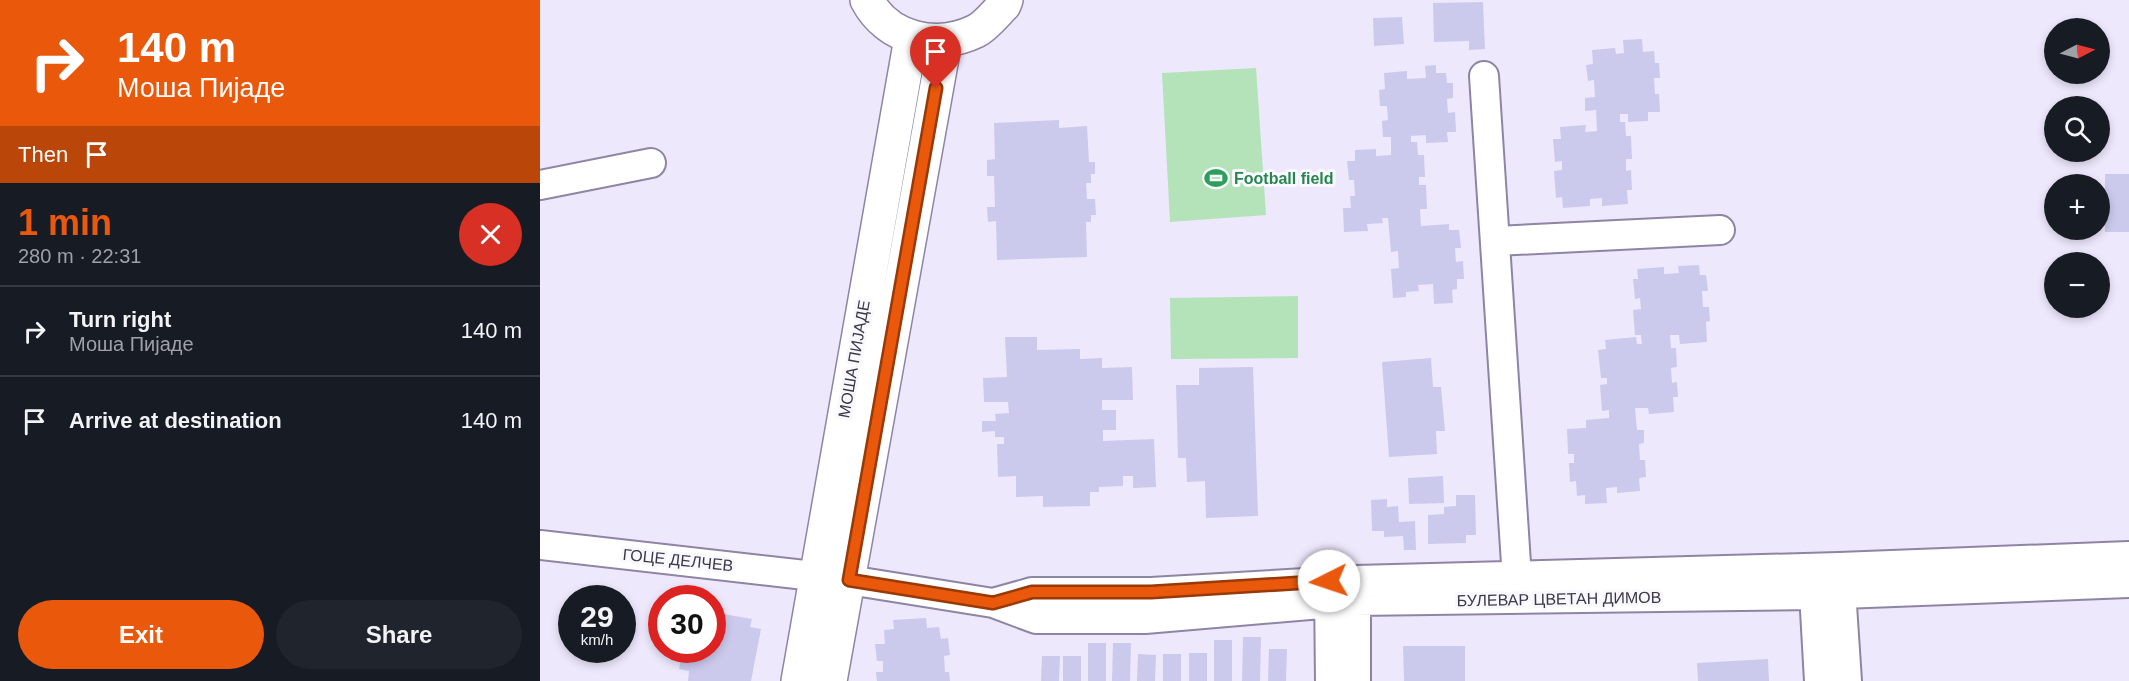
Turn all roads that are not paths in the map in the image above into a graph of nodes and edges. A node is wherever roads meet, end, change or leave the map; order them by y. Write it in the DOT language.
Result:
graph roads {
  1 [pos="867,0"];
  2 [pos="1011,2"];
  3 [pos="910,38"];
  4 [pos="945,41"];
  5 [pos="1484,76"];
  6 [pos="651,163"];
  7 [pos="540,185"];
  8 [pos="1720,230"];
  9 [pos="1496,241"];
  10 [pos="540,545"];
  11 [pos="2129,556"];
  12 [pos="816,576"];
  13 [pos="849,580"];
  14 [pos="1827,581"];
  15 [pos="2129,583"];
  16 [pos="1518,587"];
  17 [pos="1343,591"];
  18 [pos="798,681"];
  19 [pos="830,681"];
  20 [pos="1330,681"];
  21 [pos="1356,681"];
  22 [pos="1819,681"];
  23 [pos="1847,681"];
  1 -- 3 [label="main road"];
  2 -- 4 [label="main road"];
  3 -- 4 [label="main road"];
  3 -- 12 [label="main road, МОША ПИЈАДЕ"];
  4 -- 13 [label="main road, МОША ПИЈАДЕ"];
  5 -- 9 [label="street"];
  6 -- 7 [label="street"];
  8 -- 9 [label="street"];
  9 -- 16 [label="street"];
  10 -- 12 [label="street, ГОЦЕ ДЕЛЧЕВ"];
  11 -- 14 [label="street, БУЛЕВАР ЦВЕТАН ДИМОВ"];
  12 -- 13 [label="street, ГОЦЕ ДЕЛЧЕВ"];
  12 -- 18 [label="main road, МОША ПИЈАДЕ"];
  13 -- 17 [label="street, БУЛЕВАР ЦВЕТАН ДИМОВ"];
  13 -- 19 [label="main road, МОША ПИЈАДЕ"];
  14 -- 15 [label="street, БУЛЕВАР ЦВЕТАН ДИМОВ"];
  14 -- 16 [label="street, БУЛЕВАР ЦВЕТАН ДИМОВ"];
  14 -- 22 [label="street"];
  14 -- 23 [label="street"];
  16 -- 17 [label="street, БУЛЕВАР ЦВЕТАН ДИМОВ"];
  17 -- 20 [label="street"];
  17 -- 21 [label="street"];
}
